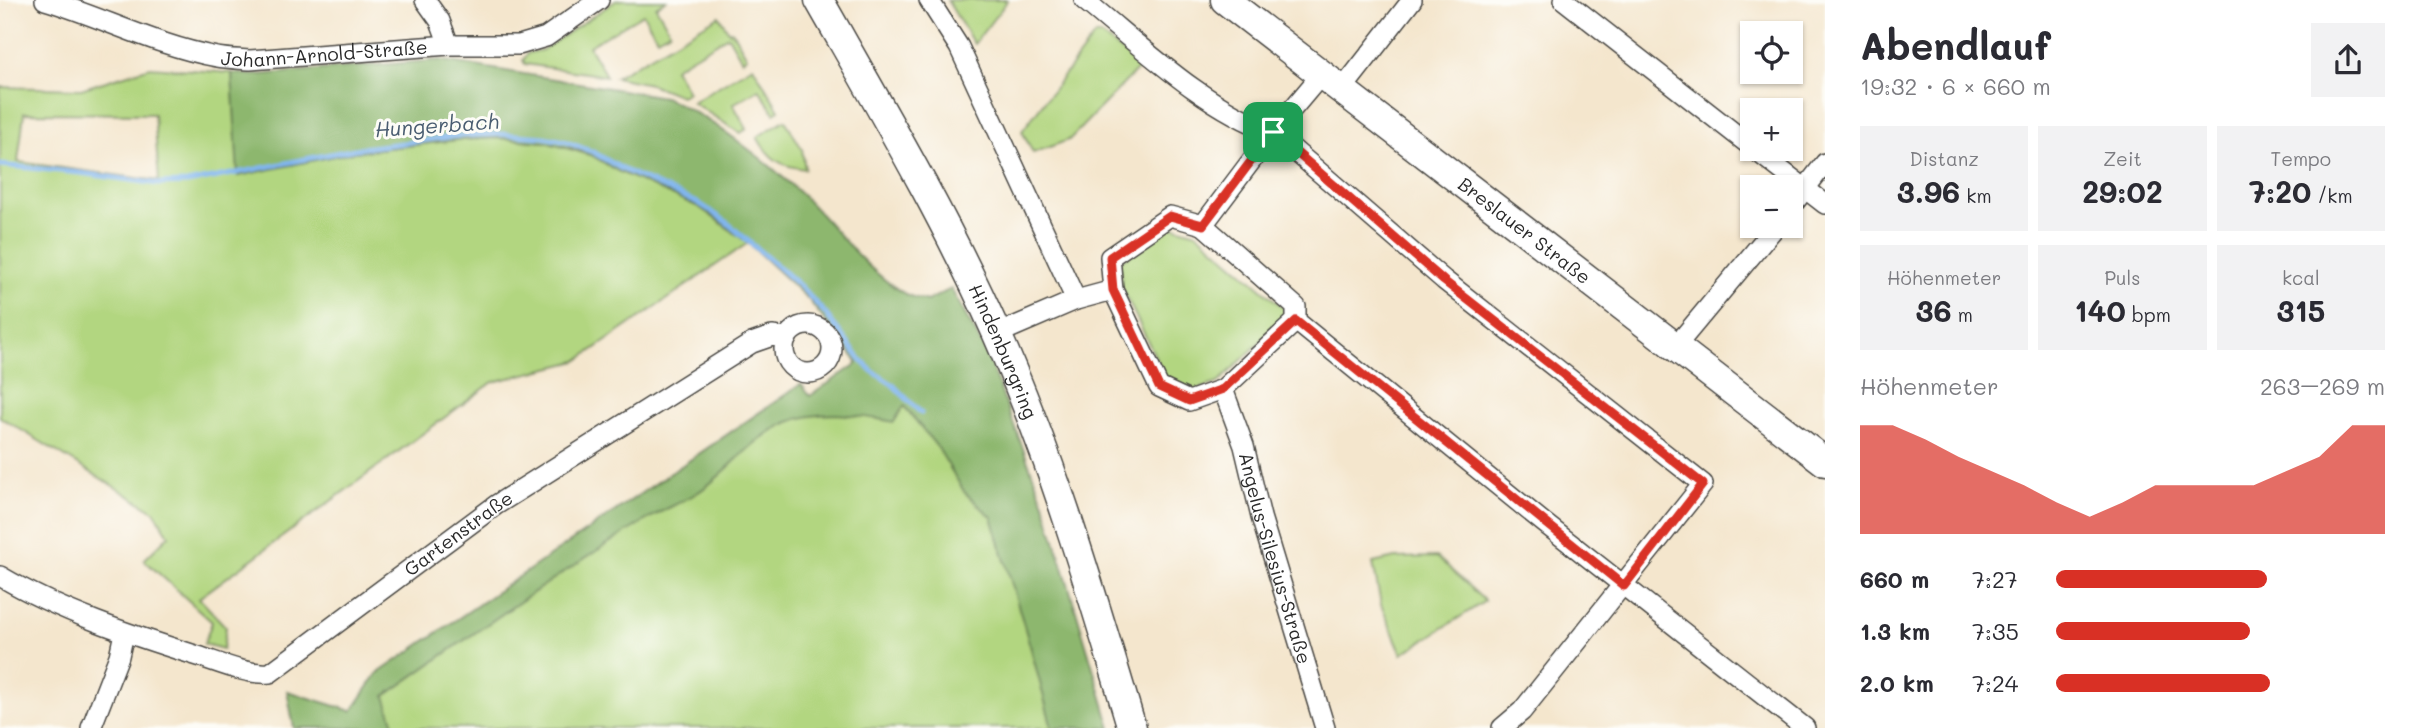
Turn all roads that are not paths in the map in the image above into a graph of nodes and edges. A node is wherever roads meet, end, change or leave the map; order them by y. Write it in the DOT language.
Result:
graph roads {
  1 [pos="44,0"];
  2 [pos="425,0"];
  3 [pos="599,0"];
  4 [pos="818,0"];
  5 [pos="929,0"];
  6 [pos="1084,0"];
  7 [pos="1225,0"];
  8 [pos="1564,0"];
  9 [pos="1405,2"];
  10 [pos="449,45"];
  11 [pos="1331,83"];
  12 [pos="1273,132"];
  13 [pos="1740,138"];
  14 [pos="1770,161"];
  15 [pos="1825,163"];
  16 [pos="1807,189"];
  17 [pos="1803,193"];
  18 [pos="1825,204"];
  19 [pos="1203,225"];
  20 [pos="1766,238"];
  21 [pos="1113,290"];
  22 [pos="1076,300"];
  23 [pos="1296,321"];
  24 [pos="997,334"];
  25 [pos="787,338"];
  26 [pos="1676,346"];
  27 [pos="1223,389"];
  28 [pos="1825,462"];
  29 [pos="0,576"];
  30 [pos="1624,586"];
  31 [pos="124,633"];
  32 [pos="91,728"];
  33 [pos="1132,728"];
  34 [pos="1325,728"];
  35 [pos="1502,728"];
  36 [pos="1805,728"];
  1 -- 10 [label="street, Johann-Arnold-Straße"];
  2 -- 10 [label="street"];
  3 -- 10 [label="street, Johann-Arnold-Straße"];
  4 -- 24 [label="main road, Hindenburgring"];
  5 -- 22 [label="street"];
  6 -- 12 [label="street"];
  7 -- 11 [label="main road, Breslauer Straße"];
  8 -- 13 [label="street"];
  9 -- 11 [label="street"];
  11 -- 12 [label="street"];
  11 -- 26 [label="main road, Breslauer Straße"];
  12 -- 19 [label="street"];
  12 -- 30 [label="street"];
  14 -- 16 [label="street"];
  15 -- 16 [label="street"];
  16 -- 17 [label="street"];
  16 -- 18 [label="street"];
  19 -- 21 [label="street"];
  19 -- 23 [label="street"];
  20 -- 26 [label="street"];
  21 -- 22 [label="street"];
  21 -- 27 [label="street"];
  22 -- 24 [label="street"];
  23 -- 27 [label="street"];
  23 -- 30 [label="street"];
  24 -- 33 [label="main road, Hindenburgring"];
  25 -- 31 [label="street, Gartenstraße"];
  26 -- 28 [label="main road, Breslauer Straße"];
  27 -- 34 [label="street, Angelus-Silesius-Straße"];
  29 -- 31 [label="street, Gartenstraße"];
  30 -- 35 [label="street"];
  30 -- 36 [label="street"];
  31 -- 32 [label="street"];
}
